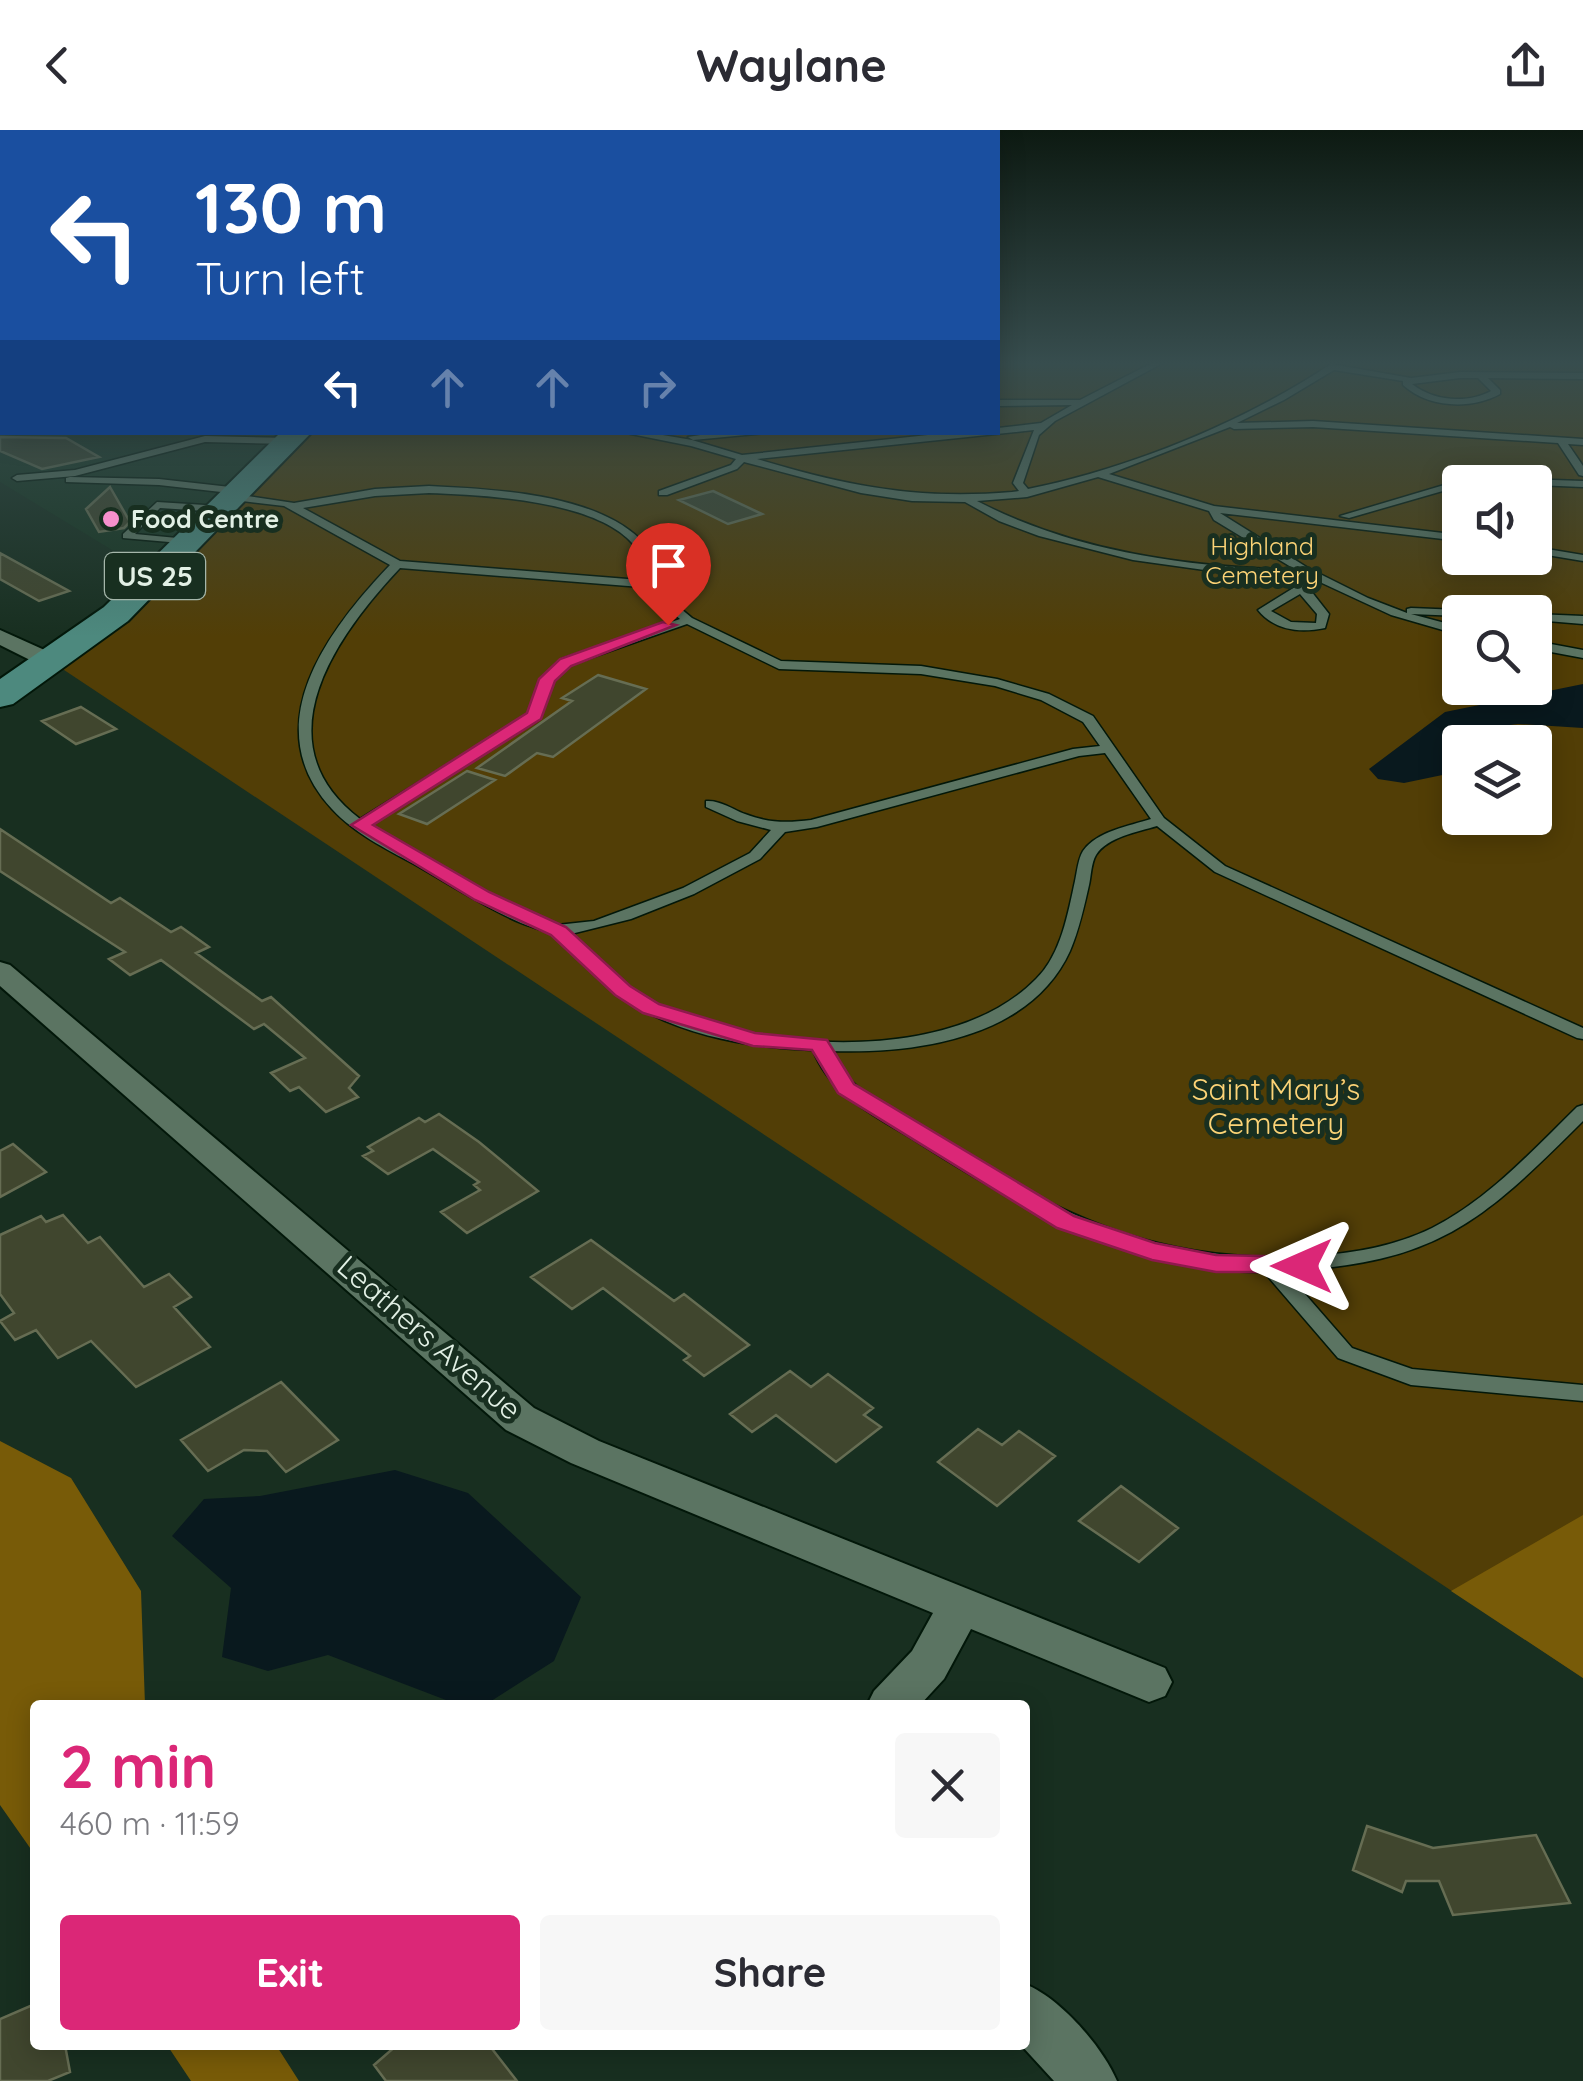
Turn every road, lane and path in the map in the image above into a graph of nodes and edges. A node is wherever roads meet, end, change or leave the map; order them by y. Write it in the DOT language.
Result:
graph roads {
  1 [pos="145,455"];
  2 [pos="276,455"];
  3 [pos="732,455"];
  4 [pos="770,455"];
  5 [pos="1025,455"];
  6 [pos="1152,455"];
  7 [pos="742,458"];
  8 [pos="1102,475"];
  9 [pos="1583,484"];
  10 [pos="663,493"];
  11 [pos="1028,494"];
  12 [pos="231,499"];
  13 [pos="968,500"];
  14 [pos="294,506"];
  15 [pos="184,507"];
  16 [pos="1213,509"];
  17 [pos="1330,520"];
  18 [pos="174,529"];
  19 [pos="1442,536"];
  20 [pos="150,538"];
  21 [pos="1552,553"];
  22 [pos="1583,558"];
  23 [pos="398,564"];
  24 [pos="1292,574"];
  25 [pos="1308,574"];
  26 [pos="644,584"];
  27 [pos="1301,588"];
  28 [pos="1386,609"];
  29 [pos="1442,612"];
  30 [pos="1552,619"];
  31 [pos="688,620"];
  32 [pos="1583,620"];
  33 [pos="1442,626"];
  34 [pos="0,637"];
  35 [pos="1552,648"];
  36 [pos="1583,654"];
  37 [pos="52,662"];
  38 [pos="0,696"];
  39 [pos="1110,749"];
  40 [pos="711,804"];
  41 [pos="1159,821"];
  42 [pos="360,825"];
  43 [pos="780,828"];
  44 [pos="558,931"];
  45 [pos="0,971"];
  46 [pos="1583,1034"];
  47 [pos="819,1044"];
  48 [pos="1583,1111"];
  49 [pos="1270,1267"];
  50 [pos="1583,1394"];
  51 [pos="962,1605"];
  52 [pos="1149,1682"];
  53 [pos="895,1700"];
  54 [pos="1030,2015"];
  55 [pos="1090,2081"];
  1 -- 12 [label="lane"];
  2 -- 12 [label="main road, US 25"];
  3 -- 7 [label="lane"];
  4 -- 7 [label="lane"];
  5 -- 11 [label="lane"];
  6 -- 8 [label="lane"];
  7 -- 10 [label="lane"];
  7 -- 13 [label="lane"];
  8 -- 11 [label="lane"];
  8 -- 16 [label="lane"];
  9 -- 17 [label="lane"];
  11 -- 13 [label="lane"];
  12 -- 14 [label="lane"];
  12 -- 15 [label="lane"];
  12 -- 18 [label="main road, US 25"];
  13 -- 24 [label="lane"];
  14 -- 23 [label="lane"];
  14 -- 26 [label="lane"];
  15 -- 18 [label="lane"];
  15 -- 20 [label="lane"];
  16 -- 17 [label="lane"];
  16 -- 25 [label="lane"];
  17 -- 19 [label="lane"];
  18 -- 20 [label="lane"];
  18 -- 20 [label="lane"];
  18 -- 37 [label="main road, US 25"];
  21 -- 22 [label="lane"];
  23 -- 26 [label="lane"];
  23 -- 42 [label="lane"];
  24 -- 25 [label="lane"];
  24 -- 27 [label="lane"];
  25 -- 28 [label="lane"];
  26 -- 31 [label="lane"];
  27 -- 27 [label="lane"];
  28 -- 29 [label="lane"];
  28 -- 33 [label="lane"];
  30 -- 32 [label="lane"];
  31 -- 39 [label="lane"];
  31 -- 42 [label="lane"];
  34 -- 37 [label="street"];
  35 -- 36 [label="lane"];
  37 -- 38 [label="main road, US 25"];
  39 -- 41 [label="lane"];
  39 -- 43 [label="lane"];
  40 -- 43 [label="lane"];
  41 -- 46 [label="lane"];
  41 -- 47 [label="lane"];
  42 -- 44 [label="lane"];
  43 -- 44 [label="lane"];
  44 -- 47 [label="lane"];
  45 -- 51 [label="street, Leathers Avenue"];
  47 -- 49 [label="lane"];
  48 -- 49 [label="lane"];
  49 -- 50 [label="lane"];
  51 -- 52 [label="street, Leathers Avenue"];
  51 -- 53 [label="street"];
  54 -- 55 [label="street"];
}
